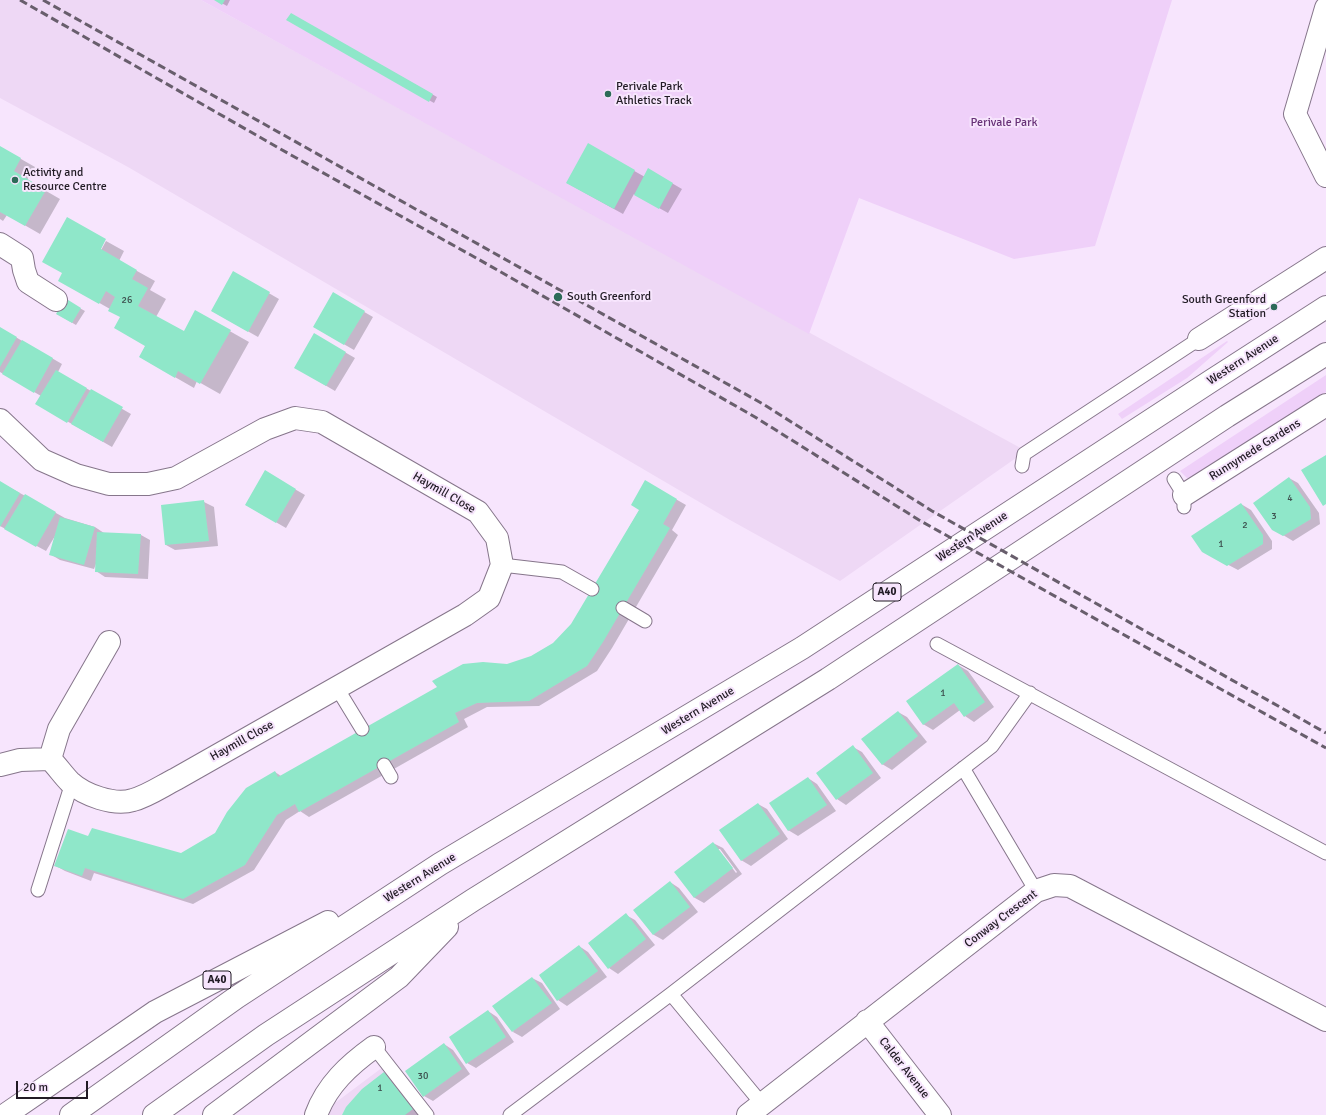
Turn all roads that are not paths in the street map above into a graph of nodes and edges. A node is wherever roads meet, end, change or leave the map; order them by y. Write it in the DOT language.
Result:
graph roads {
  1 [pos="1326,8"];
  2 [pos="1326,176"];
  3 [pos="0,244"];
  4 [pos="1326,258"];
  5 [pos="56,300"];
  6 [pos="1326,307"];
  7 [pos="1199,339"];
  8 [pos="1326,354"];
  9 [pos="1326,406"];
  10 [pos="0,420"];
  11 [pos="1022,466"];
  12 [pos="1181,494"];
  13 [pos="502,565"];
  14 [pos="592,589"];
  15 [pos="623,608"];
  16 [pos="645,621"];
  17 [pos="109,642"];
  18 [pos="937,644"];
  19 [pos="337,688"];
  20 [pos="1030,693"];
  21 [pos="362,729"];
  22 [pos="50,759"];
  23 [pos="0,765"];
  24 [pos="384,765"];
  25 [pos="962,768"];
  26 [pos="391,777"];
  27 [pos="72,783"];
  28 [pos="1326,853"];
  29 [pos="440,864"];
  30 [pos="38,890"];
  31 [pos="1036,891"];
  32 [pos="473,900"];
  33 [pos="671,994"];
  34 [pos="1326,1020"];
  35 [pos="867,1021"];
  36 [pos="374,1047"];
  37 [pos="755,1109"];
  38 [pos="5,1115"];
  39 [pos="71,1115"];
  40 [pos="154,1115"];
  41 [pos="214,1115"];
  42 [pos="316,1115"];
  43 [pos="427,1115"];
  44 [pos="510,1115"];
  45 [pos="940,1115"];
  1 -- 2 [label="main road"];
  3 -- 5 [label="main road"];
  4 -- 7 [label="main road"];
  6 -- 29 [label="main road, Western Avenue / A40"];
  7 -- 11 [label="lane"];
  8 -- 32 [label="main road"];
  9 -- 12 [label="main road, Runnymede Gardens"];
  10 -- 13 [label="main road, Haymill Close"];
  13 -- 14 [label="lane"];
  13 -- 19 [label="main road, Haymill Close"];
  15 -- 16 [label="lane"];
  17 -- 22 [label="main road"];
  18 -- 20 [label="lane"];
  19 -- 21 [label="lane"];
  19 -- 27 [label="main road, Haymill Close"];
  20 -- 25 [label="lane"];
  20 -- 28 [label="lane"];
  22 -- 23 [label="main road"];
  22 -- 27 [label="main road, Haymill Close"];
  24 -- 26 [label="lane"];
  25 -- 31 [label="lane"];
  25 -- 33 [label="lane"];
  27 -- 30 [label="lane"];
  29 -- 38 [label="main road, A40"];
  29 -- 39 [label="main road, Western Avenue / A40"];
  31 -- 34 [label="main road, Conway Crescent"];
  31 -- 35 [label="main road, Conway Crescent"];
  32 -- 40 [label="main road"];
  32 -- 41 [label="main road"];
  33 -- 37 [label="lane"];
  33 -- 44 [label="lane"];
  35 -- 37 [label="main road, Conway Crescent"];
  35 -- 45 [label="main road, Calder Avenue"];
  36 -- 42 [label="main road"];
  36 -- 43 [label="lane"];
}
